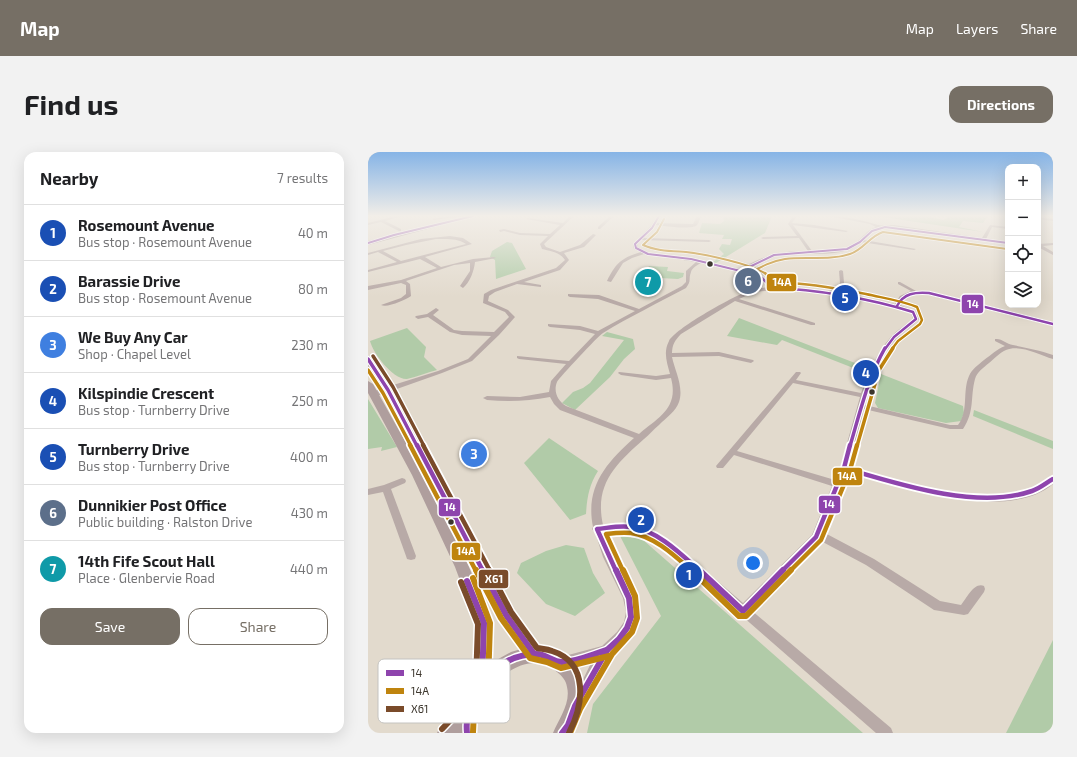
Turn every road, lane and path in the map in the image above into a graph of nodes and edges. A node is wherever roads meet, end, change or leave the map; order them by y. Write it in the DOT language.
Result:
graph roads {
  1 [pos="413,243"];
  2 [pos="469,243"];
  3 [pos="543,243"];
  4 [pos="585,243"];
  5 [pos="636,243"];
  6 [pos="803,243"];
  7 [pos="858,243"];
  8 [pos="876,243"];
  9 [pos="1053,244"];
  10 [pos="1041,245"];
  11 [pos="1041,247"];
  12 [pos="914,249"];
  13 [pos="379,251"];
  14 [pos="811,252"];
  15 [pos="560,253"];
  16 [pos="644,253"];
  17 [pos="368,254"];
  18 [pos="1053,254"];
  19 [pos="421,257"];
  20 [pos="494,258"];
  21 [pos="473,260"];
  22 [pos="700,261"];
  23 [pos="400,262"];
  24 [pos="440,268"];
  25 [pos="368,271"];
  26 [pos="741,271"];
  27 [pos="841,271"];
  28 [pos="402,281"];
  29 [pos="609,281"];
  30 [pos="517,282"];
  31 [pos="900,283"];
  32 [pos="463,286"];
  33 [pos="541,287"];
  34 [pos="368,288"];
  35 [pos="772,288"];
  36 [pos="914,292"];
  37 [pos="570,295"];
  38 [pos="836,295"];
  39 [pos="734,299"];
  40 [pos="384,305"];
  41 [pos="897,306"];
  42 [pos="436,310"];
  43 [pos="639,311"];
  44 [pos="429,315"];
  45 [pos="418,317"];
  46 [pos="813,324"];
  47 [pos="1053,324"];
  48 [pos="550,325"];
  49 [pos="599,333"];
  50 [pos="497,334"];
  51 [pos="997,340"];
  52 [pos="1011,347"];
  53 [pos="669,355"];
  54 [pos="519,357"];
  55 [pos="1053,357"];
  56 [pos="368,359"];
  57 [pos="751,361"];
  58 [pos="570,363"];
  59 [pos="621,373"];
  60 [pos="798,373"];
  61 [pos="674,376"];
  62 [pos="791,380"];
  63 [pos="371,389"];
  64 [pos="388,390"];
  65 [pos="552,394"];
  66 [pos="864,396"];
  67 [pos="487,398"];
  68 [pos="862,406"];
  69 [pos="641,438"];
  70 [pos="732,452"];
  71 [pos="720,466"];
  72 [pos="844,468"];
  73 [pos="1053,479"];
  74 [pos="402,481"];
  75 [pos="836,484"];
  76 [pos="386,488"];
  77 [pos="368,492"];
  78 [pos="597,530"];
  79 [pos="817,534"];
  80 [pos="411,556"];
  81 [pos="980,589"];
  82 [pos="743,611"];
  83 [pos="607,650"];
  84 [pos="534,654"];
  85 [pos="483,659"];
  86 [pos="510,660"];
  87 [pos="561,662"];
  88 [pos="575,706"];
  89 [pos="456,723"];
  90 [pos="467,723"];
  91 [pos="566,730"];
  92 [pos="446,733"];
  93 [pos="467,733"];
  94 [pos="886,733"];
  1 -- 13 [label="street"];
  2 -- 19 [label="street"];
  3 -- 15 [label="street"];
  4 -- 15 [label="street"];
  5 -- 16 [label="street"];
  6 -- 14 [label="street"];
  7 -- 14 [label="street"];
  8 -- 12 [label="street"];
  9 -- 10 [label="street"];
  11 -- 18 [label="street"];
  13 -- 17 [label="street"];
  13 -- 23 [label="street"];
  14 -- 26 [label="street"];
  15 -- 30 [label="street"];
  16 -- 22 [label="street"];
  16 -- 29 [label="street"];
  19 -- 23 [label="street"];
  19 -- 24 [label="street"];
  20 -- 21 [label="street"];
  21 -- 24 [label="street"];
  21 -- 32 [label="street"];
  22 -- 26 [label="street"];
  22 -- 43 [label="street"];
  23 -- 25 [label="street"];
  24 -- 28 [label="street"];
  26 -- 35 [label="street"];
  27 -- 38 [label="street"];
  28 -- 34 [label="street"];
  28 -- 40 [label="street"];
  30 -- 33 [label="street"];
  30 -- 50 [label="street"];
  31 -- 36 [label="street"];
  35 -- 38 [label="street"];
  35 -- 39 [label="street"];
  36 -- 41 [label="street"];
  36 -- 47 [label="street"];
  37 -- 43 [label="street"];
  38 -- 41 [label="street"];
  39 -- 46 [label="street"];
  39 -- 53 [label="street"];
  41 -- 66 [label="street"];
  42 -- 44 [label="street"];
  43 -- 49 [label="street"];
  44 -- 45 [label="street"];
  44 -- 50 [label="street"];
  48 -- 49 [label="street"];
  49 -- 58 [label="street"];
  50 -- 64 [label="street"];
  51 -- 52 [label="street"];
  52 -- 55 [label="street"];
  52 -- 68 [label="street"];
  53 -- 57 [label="street"];
  53 -- 61 [label="street"];
  54 -- 58 [label="street"];
  56 -- 64 [label="main road"];
  58 -- 65 [label="street"];
  59 -- 61 [label="street"];
  60 -- 62 [label="street"];
  61 -- 69 [label="street"];
  62 -- 66 [label="street"];
  62 -- 70 [label="street"];
  63 -- 64 [label="street"];
  63 -- 85 [label="main road"];
  64 -- 84 [label="main road"];
  65 -- 67 [label="street"];
  65 -- 69 [label="street"];
  66 -- 68 [label="street"];
  68 -- 72 [label="street"];
  69 -- 78 [label="street"];
  70 -- 71 [label="street"];
  70 -- 75 [label="street"];
  72 -- 73 [label="street"];
  72 -- 75 [label="street"];
  74 -- 76 [label="street"];
  75 -- 79 [label="street"];
  76 -- 77 [label="street"];
  76 -- 80 [label="street"];
  78 -- 82 [label="street"];
  78 -- 83 [label="street"];
  79 -- 81 [label="street"];
  79 -- 82 [label="street"];
  82 -- 94 [label="street"];
  83 -- 87 [label="street"];
  83 -- 88 [label="street"];
  84 -- 86 [label="main road"];
  84 -- 87 [label="main road"];
  87 -- 88 [label="main road"];
  88 -- 91 [label="main road"];
  89 -- 92 [label="main road"];
  90 -- 93 [label="main road"];
}
